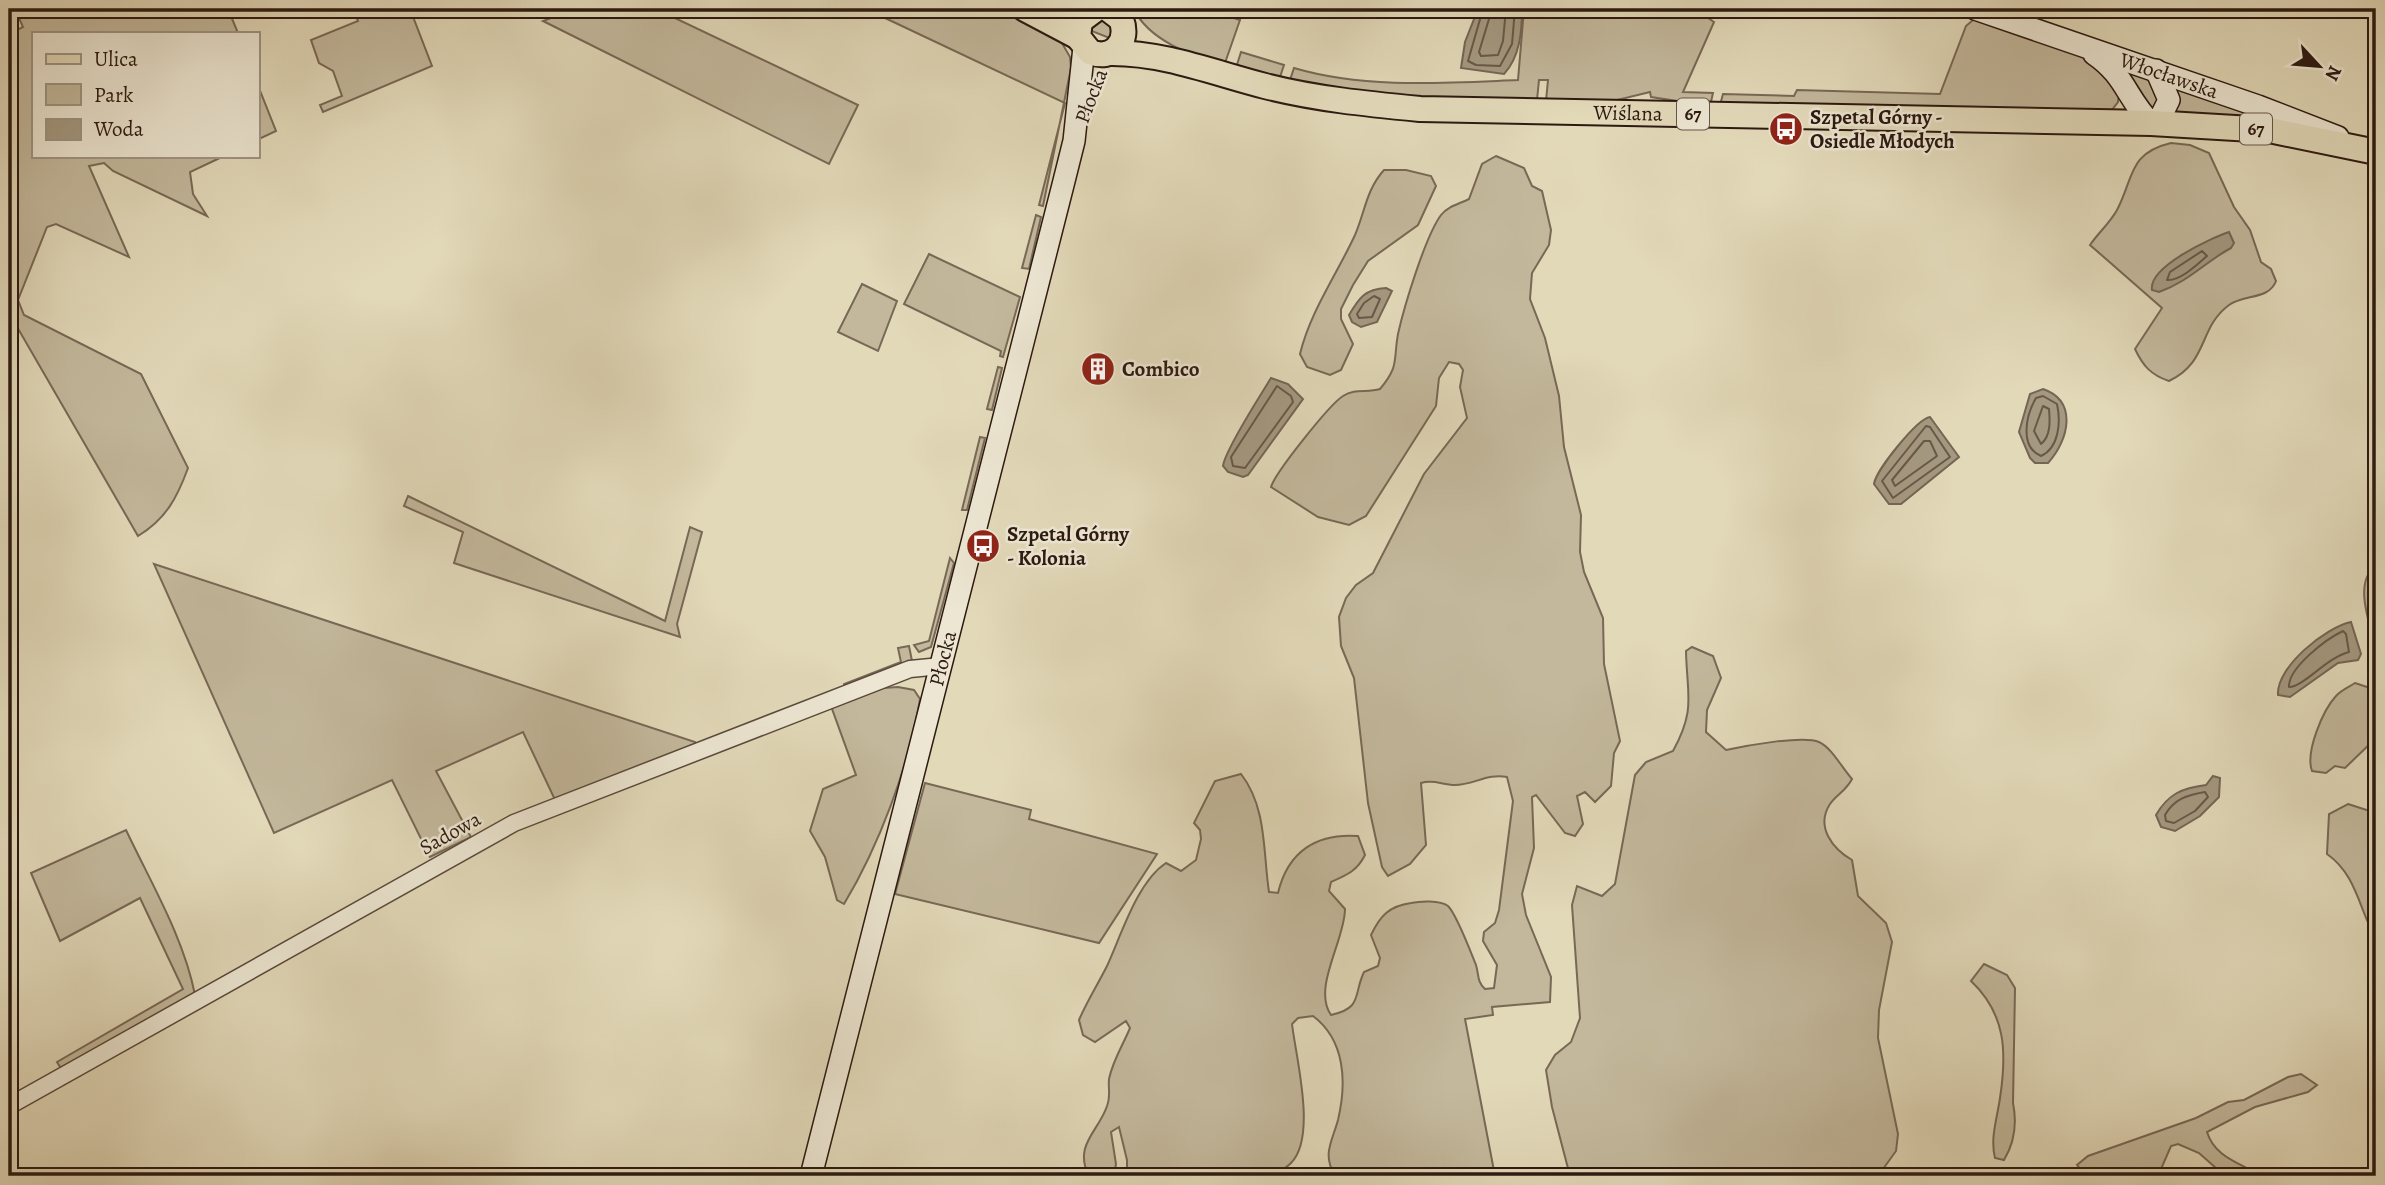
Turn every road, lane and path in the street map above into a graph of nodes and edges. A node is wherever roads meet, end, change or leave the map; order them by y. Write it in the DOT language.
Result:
graph roads {
  1 [pos="1026,9"];
  2 [pos="1056,9"];
  3 [pos="1094,9"];
  4 [pos="1975,9"];
  5 [pos="1119,16"];
  6 [pos="1081,42"];
  7 [pos="2087,48"];
  8 [pos="1112,53"];
  9 [pos="1195,65"];
  10 [pos="2156,71"];
  11 [pos="2129,93"];
  12 [pos="2114,122"];
  13 [pos="2151,123"];
  14 [pos="1074,141"];
  15 [pos="2367,149"];
  16 [pos="941,666"];
  17 [pos="9,1106"];
  18 [pos="811,1176"];
  1 -- 6 [label="main road, 67"];
  2 -- 3 [label="main road"];
  3 -- 6 [label="main road"];
  4 -- 7 [label="main road, Włocławska"];
  5 -- 8 [label="main road, 67"];
  5 -- 9 [label="main road, Wiślana / 67"];
  6 -- 8 [label="main road, 67"];
  6 -- 14 [label="main road, Płocka"];
  7 -- 10 [label="main road, Włocławska"];
  7 -- 11 [label="main road"];
  8 -- 9 [label="main road, Wiślana / 67"];
  8 -- 14 [label="main road, Płocka"];
  9 -- 12 [label="main road, Wiślana / 67"];
  10 -- 13 [label="main road"];
  10 -- 15 [label="main road, Włocławska"];
  11 -- 12 [label="main road"];
  11 -- 13 [label="main road"];
  12 -- 13 [label="main road, Wiślana / 67"];
  13 -- 15 [label="main road, Wiślana / 67"];
  14 -- 16 [label="main road, Płocka"];
  16 -- 17 [label="street, Sadowa"];
  16 -- 18 [label="main road, Płocka"];
}
